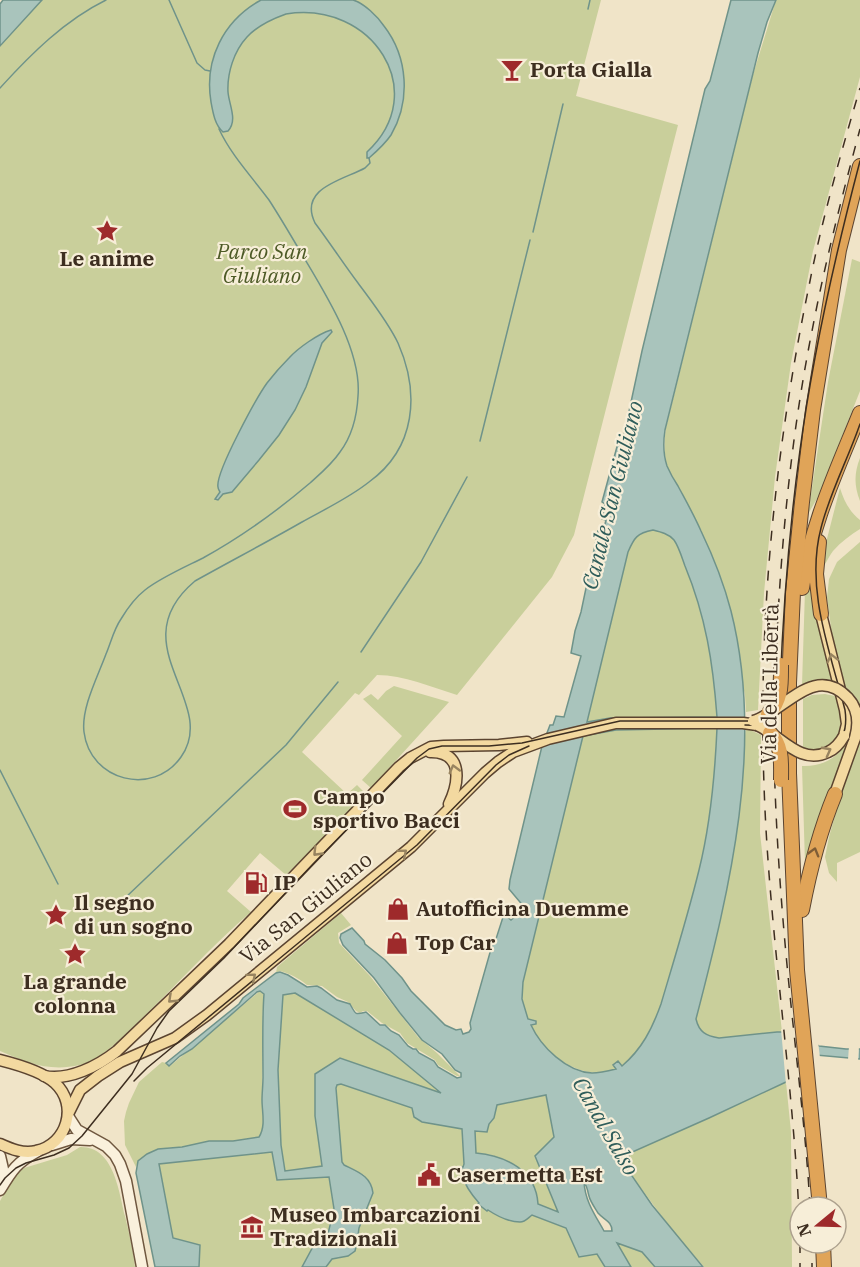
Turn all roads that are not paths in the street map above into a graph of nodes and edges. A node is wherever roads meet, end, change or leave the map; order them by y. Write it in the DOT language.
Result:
graph roads {
  1 [pos="860,166"];
  2 [pos="860,193"];
  3 [pos="839,250"];
  4 [pos="860,414"];
  5 [pos="860,426"];
  6 [pos="802,502"];
  7 [pos="821,614"];
  8 [pos="768,714"];
  9 [pos="743,723"];
  10 [pos="770,733"];
  11 [pos="850,737"];
  12 [pos="545,740"];
  13 [pos="415,755"];
  14 [pos="835,794"];
  15 [pos="443,815"];
  16 [pos="802,910"];
  17 [pos="805,1013"];
  18 [pos="0,1060"];
  19 [pos="44,1076"];
  20 [pos="813,1090"];
  21 [pos="68,1115"];
  22 [pos="100,1143"];
  23 [pos="0,1144"];
  24 [pos="52,1145"];
  25 [pos="38,1151"];
  26 [pos="0,1156"];
  27 [pos="0,1190"];
  28 [pos="819,1195"];
  29 [pos="826,1195"];
  30 [pos="142,1267"];
  1 -- 3 [label="highway, Via della Libertà"];
  2 -- 6 [label="highway"];
  3 -- 6 [label="highway, Via della Libertà"];
  3 -- 8 [label="highway, bridge"];
  4 -- 16 [label="highway, Via della Libertà"];
  5 -- 7 [label="highway"];
  6 -- 17 [label="highway, Via della Libertà"];
  11 -- 7 [label="main road, one-way"];
  8 -- 9 [label="main road, bridge"];
  8 -- 11 [label="main road, bridge"];
  9 -- 10 [label="main road, bridge"];
  9 -- 12 [label="main road"];
  10 -- 11 [label="main road, one-way, bridge"];
  10 -- 17 [label="highway, bridge"];
  11 -- 14 [label="main road"];
  12 -- 13 [label="main road, Via San Giuliano"];
  12 -- 15 [label="main road, Via San Giuliano"];
  15 -- 13 [label="main road, one-way"];
  13 -- 19 [label="main road, Via San Giuliano, one-way"];
  16 -- 14 [label="highway, one-way"];
  21 -- 15 [label="main road, Via San Giuliano, one-way"];
  16 -- 17 [label="highway, Via della Libertà"];
  17 -- 20 [label="highway, Via della Libertà"];
  18 -- 19 [label="main road"];
  19 -- 21 [label="main road"];
  20 -- 28 [label="highway, Via della Libertà"];
  20 -- 29 [label="highway, Via della Libertà"];
  21 -- 22 [label="street"];
  21 -- 24 [label="main road, Via San Giuliano"];
  22 -- 24 [label="street"];
  22 -- 30 [label="street"];
  23 -- 25 [label="main road"];
  24 -- 25 [label="main road"];
  25 -- 27 [label="street"];
  26 -- 27 [label="street"];
}
